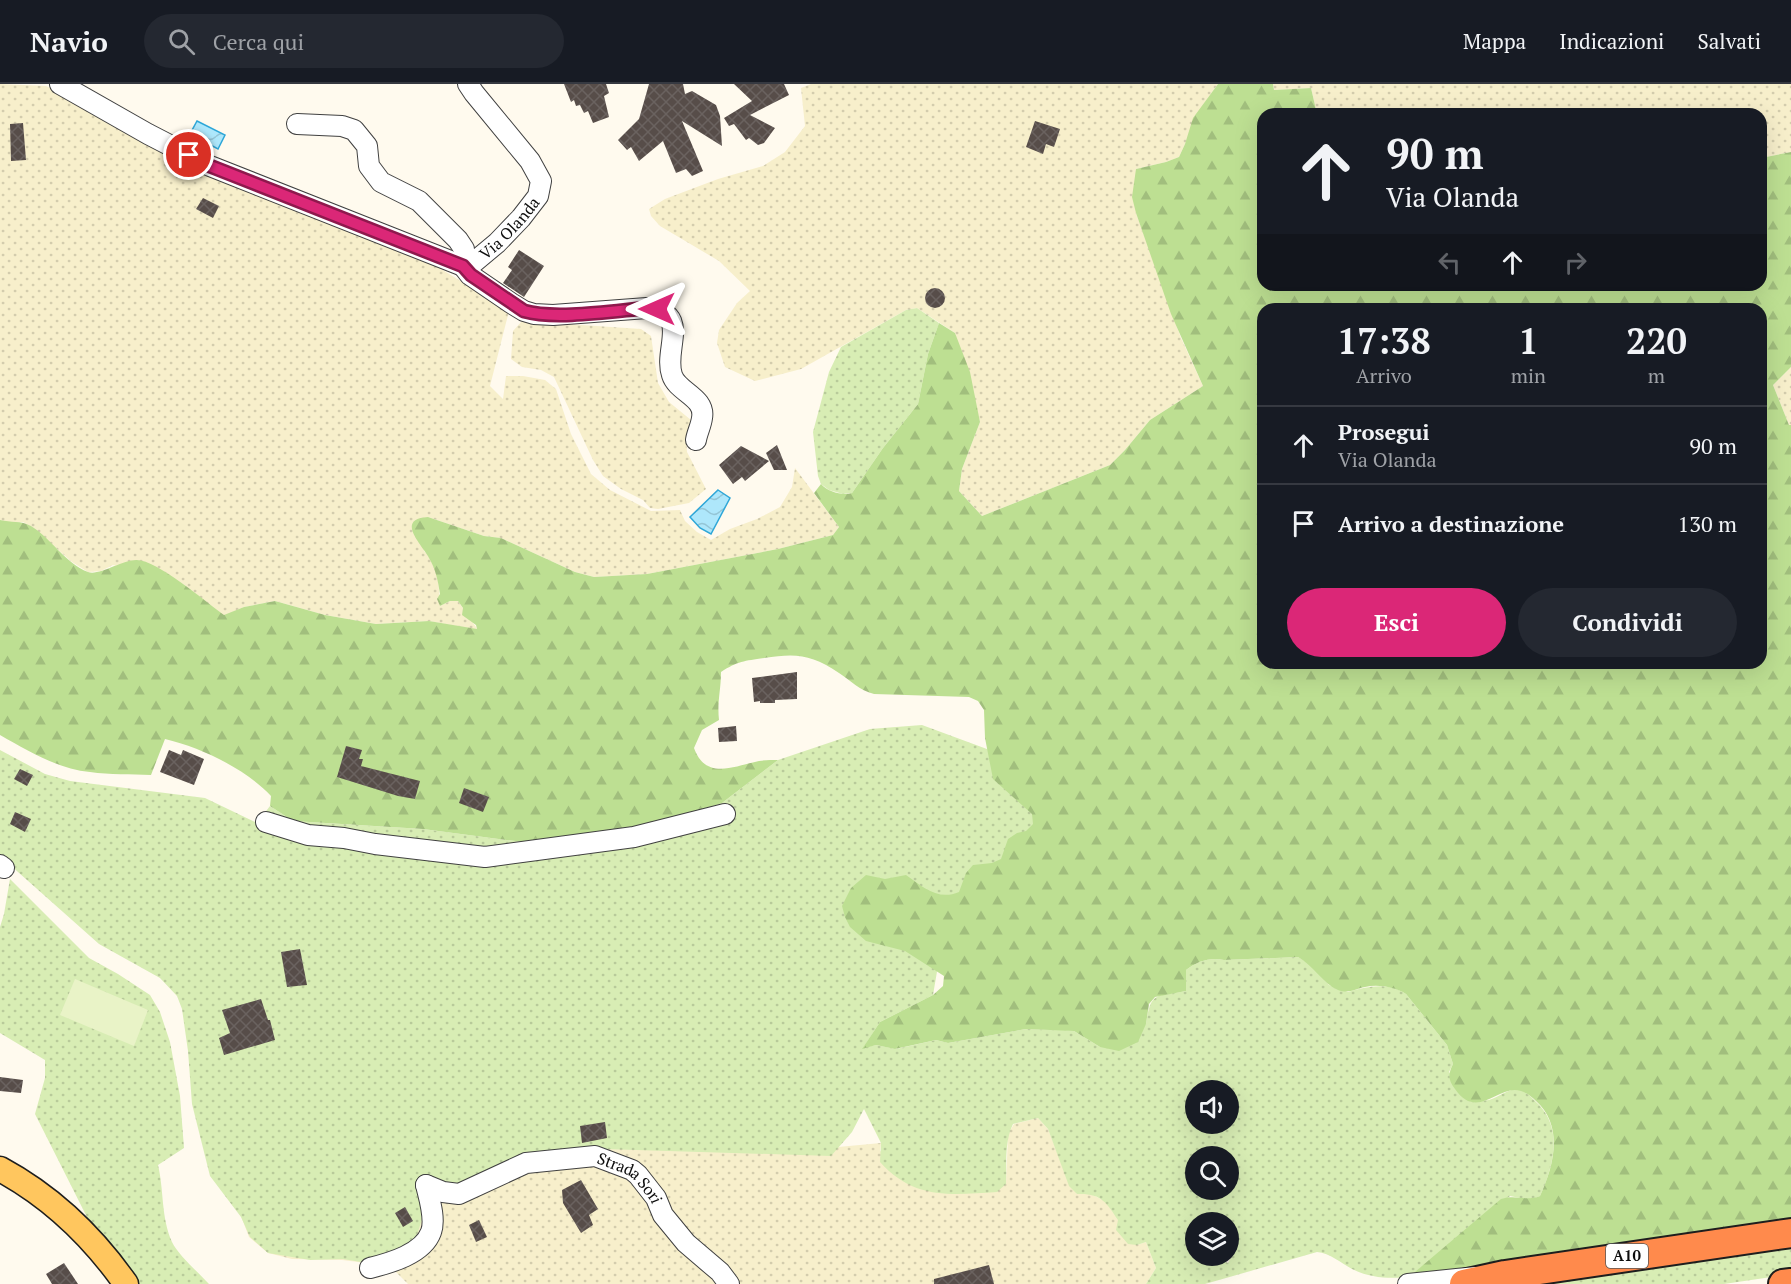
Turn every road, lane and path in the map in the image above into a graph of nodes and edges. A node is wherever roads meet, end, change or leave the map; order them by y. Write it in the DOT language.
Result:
graph roads {
  1 [pos="60,84"];
  2 [pos="468,84"];
  3 [pos="297,124"];
  4 [pos="463,266"];
  5 [pos="696,441"];
  6 [pos="725,814"];
  7 [pos="266,822"];
  8 [pos="0,1169"];
  9 [pos="1791,1233"];
  10 [pos="370,1268"];
  11 [pos="1505,1275"];
  12 [pos="1791,1283"];
  13 [pos="126,1284"];
  14 [pos="729,1284"];
  15 [pos="1408,1284"];
  16 [pos="1464,1284"];
  17 [pos="1782,1284"];
  1 -- 4 [label="street, Via Olanda"];
  2 -- 4 [label="street, Via Olanda"];
  3 -- 4 [label="street"];
  4 -- 5 [label="street"];
  6 -- 7 [label="street"];
  8 -- 13 [label="main road"];
  9 -- 11 [label="highway, A10"];
  10 -- 14 [label="street, Strada Sori"];
  11 -- 15 [label="street"];
  11 -- 16 [label="highway, A10"];
  12 -- 17 [label="highway"];
}
